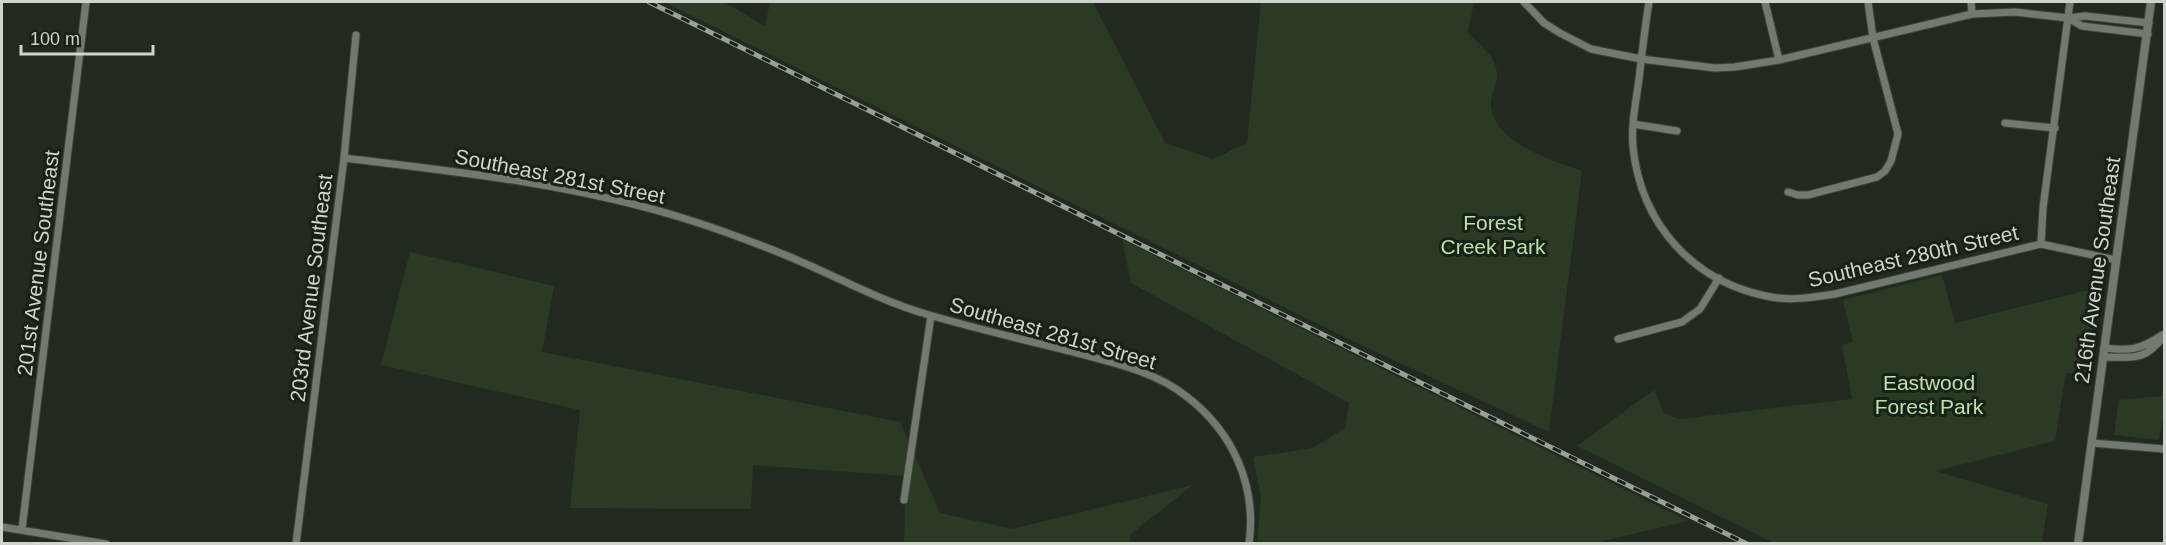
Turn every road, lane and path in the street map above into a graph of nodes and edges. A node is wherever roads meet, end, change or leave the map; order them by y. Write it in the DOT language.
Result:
graph roads {
  1 [pos="86,2"];
  2 [pos="1524,2"];
  3 [pos="1648,2"];
  4 [pos="1765,2"];
  5 [pos="1868,2"];
  6 [pos="1971,2"];
  7 [pos="2070,2"];
  8 [pos="2151,2"];
  9 [pos="1972,14"];
  10 [pos="2068,18"];
  11 [pos="2149,23"];
  12 [pos="2148,34"];
  13 [pos="356,35"];
  14 [pos="1873,38"];
  15 [pos="1641,59"];
  16 [pos="1779,60"];
  17 [pos="2005,123"];
  18 [pos="1632,124"];
  19 [pos="2055,128"];
  20 [pos="1677,131"];
  21 [pos="344,158"];
  22 [pos="1788,192"];
  23 [pos="2041,244"];
  24 [pos="2116,260"];
  25 [pos="1719,278"];
  26 [pos="931,316"];
  27 [pos="2164,335"];
  28 [pos="1618,339"];
  29 [pos="2104,353"];
  30 [pos="2092,443"];
  31 [pos="2164,449"];
  32 [pos="904,500"];
  33 [pos="2,527"];
  34 [pos="22,529"];
  35 [pos="75,541"];
  36 [pos="106,543"];
  37 [pos="296,543"];
  38 [pos="1249,543"];
  39 [pos="2078,543"];
  1 -- 34 [label="street, 201st Avenue Southeast"];
  2 -- 15 [label="street"];
  3 -- 15 [label="street, Southeast 280th Street"];
  4 -- 16 [label="street"];
  5 -- 14 [label="street"];
  6 -- 9 [label="street"];
  7 -- 10 [label="street"];
  8 -- 11 [label="street, 216th Avenue Southeast"];
  9 -- 10 [label="street"];
  9 -- 14 [label="street"];
  10 -- 11 [label="street"];
  10 -- 12 [label="street"];
  10 -- 19 [label="street"];
  11 -- 12 [label="street, 216th Avenue Southeast"];
  12 -- 24 [label="street, 216th Avenue Southeast"];
  13 -- 21 [label="street, 203rd Avenue Southeast"];
  14 -- 16 [label="street"];
  14 -- 22 [label="street"];
  15 -- 16 [label="street"];
  15 -- 18 [label="street, Southeast 280th Street"];
  17 -- 19 [label="street"];
  18 -- 20 [label="street"];
  18 -- 25 [label="street, Southeast 280th Street"];
  19 -- 23 [label="street"];
  21 -- 26 [label="street, Southeast 281st Street"];
  21 -- 37 [label="street, 203rd Avenue Southeast"];
  23 -- 24 [label="street, Southeast 280th Street"];
  23 -- 25 [label="street, Southeast 280th Street"];
  24 -- 29 [label="street, 216th Avenue Southeast"];
  25 -- 28 [label="street"];
  26 -- 32 [label="street, Southeast 281st Street"];
  26 -- 38 [label="street, Southeast 281st Street"];
  27 -- 29 [label="street"];
  29 -- 30 [label="street, 216th Avenue Southeast"];
  30 -- 31 [label="street"];
  30 -- 39 [label="street, 216th Avenue Southeast"];
  33 -- 34 [label="street"];
  34 -- 35 [label="street"];
  35 -- 36 [label="street"];
}
